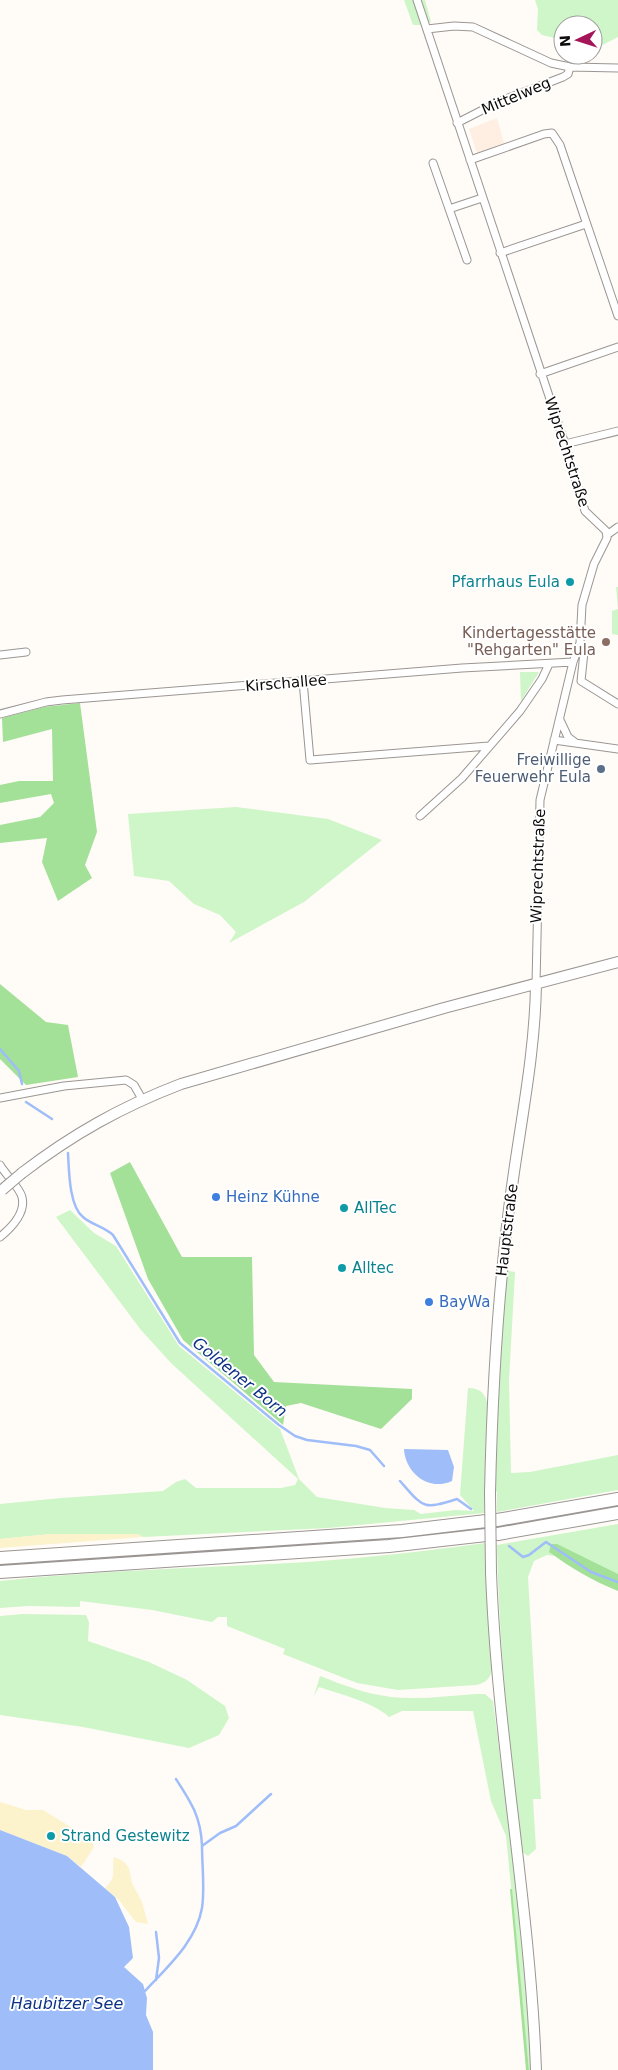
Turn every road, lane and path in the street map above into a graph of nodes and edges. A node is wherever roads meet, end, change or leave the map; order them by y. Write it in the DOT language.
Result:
graph roads {
  1 [pos="417,0"];
  2 [pos="427,28"];
  3 [pos="570,67"];
  4 [pos="618,68"];
  5 [pos="457,123"];
  6 [pos="470,160"];
  7 [pos="433,162"];
  8 [pos="482,198"];
  9 [pos="449,209"];
  10 [pos="586,224"];
  11 [pos="500,253"];
  12 [pos="467,260"];
  13 [pos="618,316"];
  14 [pos="618,347"];
  15 [pos="540,374"];
  16 [pos="618,431"];
  17 [pos="566,444"];
  18 [pos="618,527"];
  19 [pos="607,535"];
  20 [pos="26,652"];
  21 [pos="578,652"];
  22 [pos="0,655"];
  23 [pos="573,662"];
  24 [pos="549,664"];
  25 [pos="303,681"];
  26 [pos="618,704"];
  27 [pos="0,714"];
  28 [pos="559,718"];
  29 [pos="554,740"];
  30 [pos="576,744"];
  31 [pos="489,746"];
  32 [pos="618,749"];
  33 [pos="420,816"];
  34 [pos="618,962"];
  35 [pos="535,967"];
  36 [pos="536,984"];
  37 [pos="0,1098"];
  38 [pos="142,1099"];
  39 [pos="0,1165"];
  40 [pos="1,1191"];
  41 [pos="0,1237"];
  42 [pos="618,1500"];
  43 [pos="618,1513"];
  44 [pos="0,1558"];
  45 [pos="0,1572"];
  46 [pos="536,2070"];
  1 -- 2 [label="street, Wiprechtstraße"];
  2 -- 3 [label="street"];
  2 -- 5 [label="street, Wiprechtstraße"];
  3 -- 4 [label="street"];
  3 -- 5 [label="street, Mittelweg"];
  5 -- 6 [label="street, Wiprechtstraße"];
  6 -- 8 [label="street, Wiprechtstraße"];
  6 -- 10 [label="street"];
  7 -- 9 [label="street"];
  8 -- 9 [label="street"];
  8 -- 11 [label="street, Wiprechtstraße"];
  9 -- 12 [label="street"];
  10 -- 11 [label="street"];
  10 -- 13 [label="street"];
  11 -- 15 [label="street, Wiprechtstraße"];
  14 -- 15 [label="street"];
  15 -- 17 [label="street, Wiprechtstraße"];
  16 -- 17 [label="street"];
  17 -- 19 [label="street, Wiprechtstraße"];
  18 -- 19 [label="street"];
  19 -- 21 [label="street, Wiprechtstraße"];
  20 -- 22 [label="street"];
  21 -- 23 [label="street, Wiprechtstraße"];
  21 -- 26 [label="street"];
  23 -- 24 [label="street, Kirschallee"];
  23 -- 28 [label="street, Wiprechtstraße"];
  24 -- 25 [label="street, Kirschallee"];
  24 -- 31 [label="street"];
  25 -- 27 [label="street, Kirschallee"];
  25 -- 31 [label="street"];
  28 -- 29 [label="street, Wiprechtstraße"];
  28 -- 30 [label="street"];
  29 -- 30 [label="street"];
  29 -- 35 [label="street, Wiprechtstraße"];
  30 -- 32 [label="street"];
  31 -- 33 [label="street"];
  34 -- 36 [label="street"];
  35 -- 36 [label="street, Hauptstraße"];
  36 -- 38 [label="street"];
  36 -- 46 [label="street, Hauptstraße, bridge"];
  37 -- 38 [label="street"];
  38 -- 40 [label="street, bridge"];
  39 -- 41 [label="street"];
  42 -- 44 [label="highway"];
  43 -- 45 [label="highway"];
}
